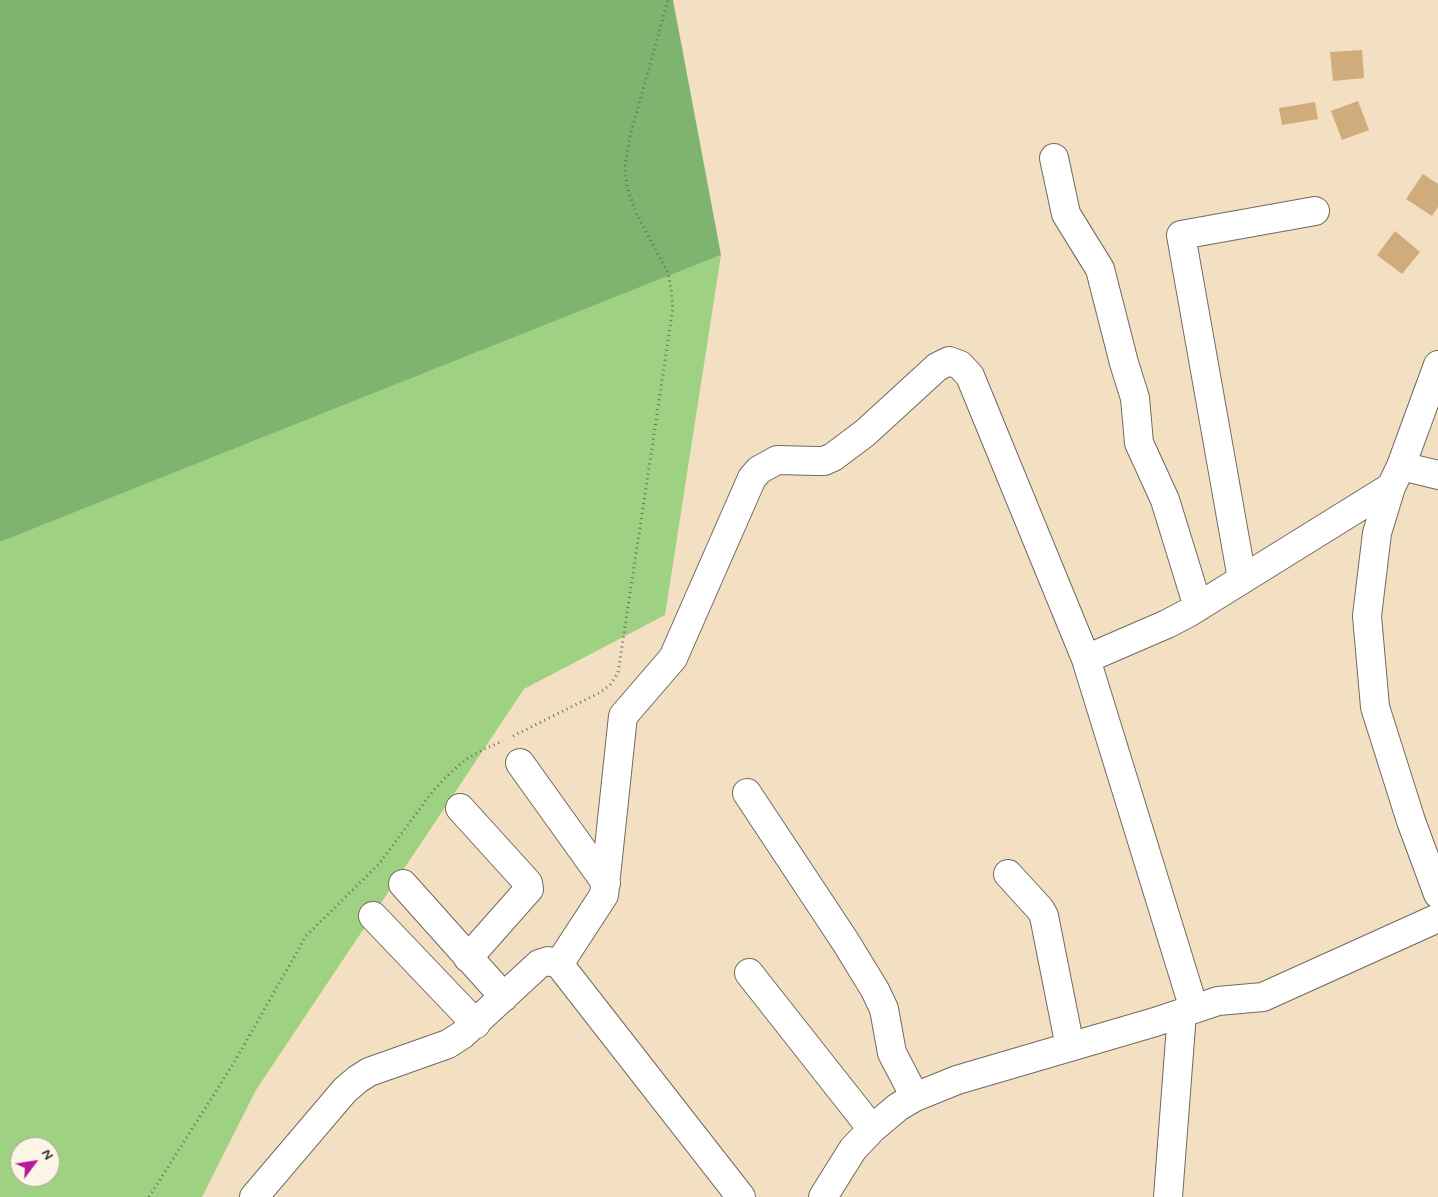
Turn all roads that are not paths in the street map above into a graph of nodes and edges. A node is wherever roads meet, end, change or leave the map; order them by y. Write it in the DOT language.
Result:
graph roads {
  1 [pos="1054,158"];
  2 [pos="1316,211"];
  3 [pos="1438,365"];
  4 [pos="1438,476"];
  5 [pos="1396,477"];
  6 [pos="1242,579"];
  7 [pos="1198,607"];
  8 [pos="1086,659"];
  9 [pos="520,763"];
  10 [pos="747,793"];
  11 [pos="460,808"];
  12 [pos="1008,874"];
  13 [pos="606,883"];
  14 [pos="403,884"];
  15 [pos="1438,894"];
  16 [pos="372,916"];
  17 [pos="1438,918"];
  18 [pos="468,958"];
  19 [pos="559,964"];
  20 [pos="749,973"];
  21 [pos="504,997"];
  22 [pos="1188,1011"];
  23 [pos="476,1024"];
  24 [pos="1070,1047"];
  25 [pos="916,1097"];
  26 [pos="872,1129"];
  27 [pos="254,1197"];
  28 [pos="741,1197"];
  29 [pos="823,1197"];
  30 [pos="1168,1197"];
  1 -- 7 [label="street"];
  2 -- 6 [label="street"];
  3 -- 5 [label="street"];
  4 -- 5 [label="street"];
  5 -- 6 [label="street"];
  5 -- 15 [label="street"];
  6 -- 7 [label="street"];
  7 -- 8 [label="street"];
  8 -- 13 [label="street"];
  8 -- 22 [label="street"];
  9 -- 13 [label="street"];
  10 -- 25 [label="street"];
  11 -- 18 [label="street"];
  12 -- 24 [label="street"];
  13 -- 19 [label="street"];
  14 -- 18 [label="street"];
  16 -- 23 [label="street"];
  17 -- 22 [label="street"];
  18 -- 21 [label="street"];
  19 -- 21 [label="street"];
  19 -- 28 [label="street"];
  20 -- 26 [label="street"];
  21 -- 23 [label="street"];
  22 -- 24 [label="street"];
  22 -- 30 [label="street"];
  23 -- 27 [label="street"];
  24 -- 25 [label="street"];
  25 -- 26 [label="street"];
  26 -- 29 [label="street"];
}
